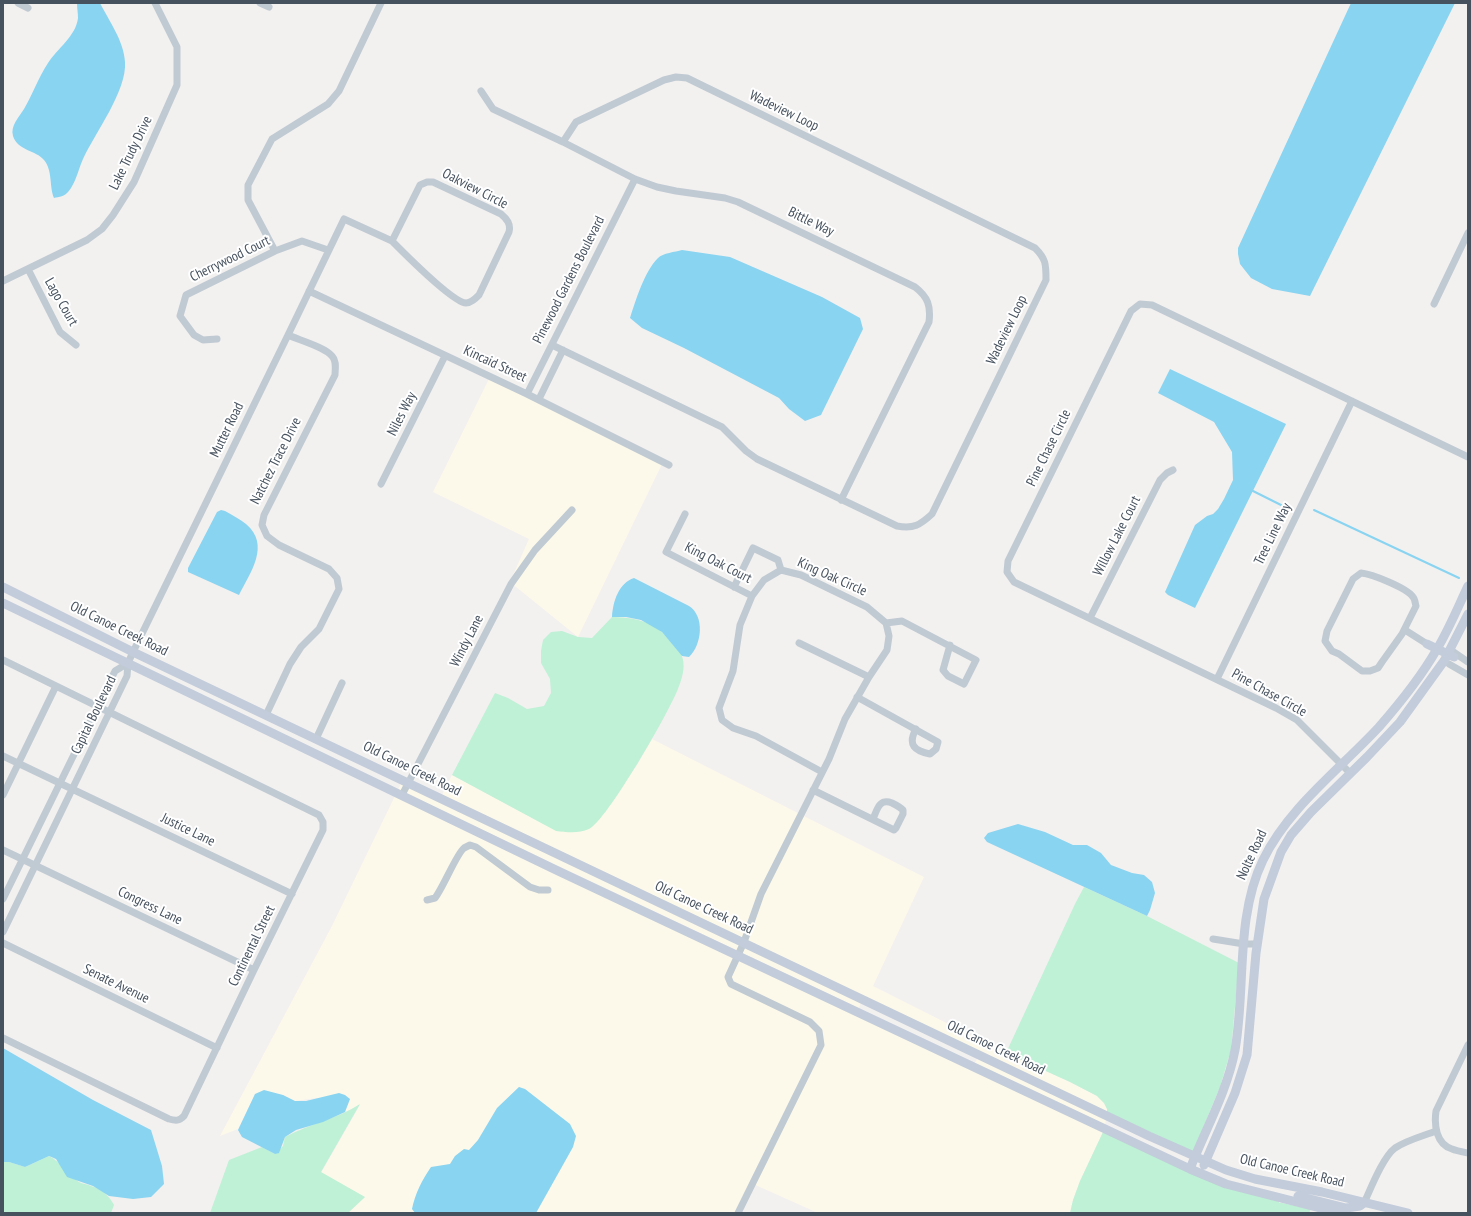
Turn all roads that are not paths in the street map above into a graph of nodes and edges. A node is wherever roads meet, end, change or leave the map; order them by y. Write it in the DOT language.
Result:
graph roads {
  1 [pos="18,3"];
  2 [pos="260,3"];
  3 [pos="381,3"];
  4 [pos="158,4"];
  5 [pos="269,7"];
  6 [pos="28,8"];
  7 [pos="481,91"];
  8 [pos="563,142"];
  9 [pos="635,179"];
  10 [pos="344,218"];
  11 [pos="1468,233"];
  12 [pos="392,241"];
  13 [pos="328,250"];
  14 [pos="275,251"];
  15 [pos="28,269"];
  16 [pos="3,281"];
  17 [pos="309,291"];
  18 [pos="1434,304"];
  19 [pos="288,335"];
  20 [pos="216,339"];
  21 [pos="76,345"];
  22 [pos="552,345"];
  23 [pos="563,350"];
  24 [pos="445,356"];
  25 [pos="528,394"];
  26 [pos="539,399"];
  27 [pos="1352,401"];
  28 [pos="1468,457"];
  29 [pos="669,465"];
  30 [pos="1173,470"];
  31 [pos="381,484"];
  32 [pos="841,500"];
  33 [pos="572,510"];
  34 [pos="685,514"];
  35 [pos="781,570"];
  36 [pos="1468,586"];
  37 [pos="3,587"];
  38 [pos="734,587"];
  39 [pos="752,596"];
  40 [pos="3,603"];
  41 [pos="1468,614"];
  42 [pos="1090,618"];
  43 [pos="886,623"];
  44 [pos="1403,632"];
  45 [pos="799,643"];
  46 [pos="950,645"];
  47 [pos="1426,646"];
  48 [pos="133,652"];
  49 [pos="1447,655"];
  50 [pos="3,660"];
  51 [pos="1430,660"];
  52 [pos="1468,662"];
  53 [pos="128,663"];
  54 [pos="1468,666"];
  55 [pos="1468,675"];
  56 [pos="869,677"];
  57 [pos="1217,679"];
  58 [pos="342,682"];
  59 [pos="56,686"];
  60 [pos="857,697"];
  61 [pos="1414,703"];
  62 [pos="98,706"];
  63 [pos="110,712"];
  64 [pos="266,715"];
  65 [pos="916,729"];
  66 [pos="316,739"];
  67 [pos="3,756"];
  68 [pos="19,764"];
  69 [pos="1342,764"];
  70 [pos="822,772"];
  71 [pos="1350,773"];
  72 [pos="60,783"];
  73 [pos="409,783"];
  74 [pos="73,789"];
  75 [pos="813,790"];
  76 [pos="3,795"];
  77 [pos="402,795"];
  78 [pos="873,819"];
  79 [pos="3,850"];
  80 [pos="22,859"];
  81 [pos="36,865"];
  82 [pos="548,890"];
  83 [pos="292,894"];
  84 [pos="3,899"];
  85 [pos="427,900"];
  86 [pos="3,932"];
  87 [pos="1213,939"];
  88 [pos="744,942"];
  89 [pos="3,943"];
  90 [pos="1244,944"];
  91 [pos="1258,944"];
  92 [pos="738,954"];
  93 [pos="254,970"];
  94 [pos="866,1001"];
  95 [pos="861,1013"];
  96 [pos="3,1038"];
  97 [pos="1468,1045"];
  98 [pos="217,1048"];
  99 [pos="1436,1131"];
  100 [pos="1468,1153"];
  101 [pos="1196,1156"];
  102 [pos="1206,1161"];
  103 [pos="1190,1169"];
  104 [pos="1200,1174"];
  105 [pos="1281,1199"];
  106 [pos="1364,1203"];
  107 [pos="738,1213"];
  108 [pos="1340,1213"];
  109 [pos="1408,1213"];
  1 -- 6 [label="street"];
  2 -- 5 [label="street"];
  3 -- 14 [label="street"];
  4 -- 15 [label="street, Lake Trudy Drive"];
  7 -- 8 [label="street, Bittle Way"];
  8 -- 9 [label="street, Bittle Way"];
  8 -- 32 [label="street, Wadeview Loop"];
  9 -- 22 [label="street, Pinewood Gardens Boulevard"];
  9 -- 32 [label="street, Bittle Way"];
  10 -- 12 [label="street, Oakview Circle"];
  10 -- 13 [label="street, Mutter Road"];
  11 -- 18 [label="street"];
  12 -- 12 [label="street, Oakview Circle"];
  13 -- 14 [label="street, Cherrywood Court"];
  13 -- 17 [label="street, Mutter Road"];
  14 -- 20 [label="street, Cherrywood Court"];
  15 -- 16 [label="street, Lake Trudy Drive"];
  15 -- 21 [label="street, Lago Court"];
  17 -- 19 [label="street, Mutter Road"];
  17 -- 24 [label="street, Kincaid Street"];
  19 -- 48 [label="street, Mutter Road"];
  19 -- 64 [label="street, Natchez Trace Drive"];
  22 -- 23 [label="street, Wadeview Loop"];
  22 -- 25 [label="street, Pinewood Gardens Boulevard"];
  23 -- 26 [label="street, Pinewood Gardens Boulevard"];
  23 -- 32 [label="street, Wadeview Loop"];
  24 -- 25 [label="street, Kincaid Street"];
  24 -- 31 [label="street, Niles Way"];
  25 -- 26 [label="street, Kincaid Street"];
  26 -- 29 [label="street, Kincaid Street"];
  27 -- 28 [label="street, Pine Chase Circle"];
  27 -- 42 [label="street, Pine Chase Circle"];
  27 -- 57 [label="street, Tree Line Way"];
  30 -- 42 [label="street, Willow Lake Court"];
  33 -- 73 [label="street, Windy Lane"];
  34 -- 38 [label="street, King Oak Court"];
  35 -- 38 [label="street"];
  35 -- 39 [label="street, King Oak Circle"];
  35 -- 43 [label="street, King Oak Circle"];
  36 -- 49 [label="main road, Nolte Road"];
  37 -- 48 [label="main road, Old Canoe Creek Road"];
  38 -- 39 [label="street, King Oak Court"];
  39 -- 70 [label="street, King Oak Circle"];
  40 -- 53 [label="main road, Old Canoe Creek Road"];
  41 -- 49 [label="main road, Nolte Road"];
  42 -- 57 [label="street, Pine Chase Circle"];
  43 -- 46 [label="street"];
  43 -- 56 [label="street"];
  44 -- 44 [label="street"];
  44 -- 47 [label="street"];
  45 -- 56 [label="street"];
  46 -- 46 [label="street"];
  47 -- 49 [label="main road"];
  47 -- 51 [label="main road"];
  48 -- 53 [label="street, Mutter Road"];
  48 -- 64 [label="main road, Old Canoe Creek Road"];
  49 -- 51 [label="main road, Nolte Road"];
  49 -- 52 [label="street"];
  49 -- 54 [label="street"];
  49 -- 55 [label="street"];
  49 -- 61 [label="main road, Nolte Road"];
  49 -- 61 [label="main road"];
  50 -- 59 [label="street, Continental Street"];
  51 -- 69 [label="main road, Nolte Road"];
  53 -- 62 [label="street, Capital Boulevard"];
  53 -- 63 [label="street, Capital Boulevard"];
  53 -- 77 [label="main road, Old Canoe Creek Road"];
  56 -- 60 [label="street"];
  57 -- 69 [label="street, Pine Chase Circle"];
  58 -- 66 [label="street"];
  59 -- 62 [label="street, Continental Street"];
  59 -- 68 [label="street"];
  60 -- 65 [label="street"];
  60 -- 70 [label="street"];
  61 -- 71 [label="main road, Nolte Road"];
  62 -- 63 [label="street, Continental Street"];
  62 -- 72 [label="street, Capital Boulevard"];
  63 -- 74 [label="street, Capital Boulevard"];
  63 -- 83 [label="street, Continental Street"];
  64 -- 66 [label="main road, Old Canoe Creek Road"];
  65 -- 65 [label="street"];
  66 -- 73 [label="main road, Old Canoe Creek Road"];
  67 -- 68 [label="street, Justice Lane"];
  68 -- 72 [label="street, Justice Lane"];
  68 -- 76 [label="street"];
  69 -- 71 [label="street, Pine Chase Circle"];
  69 -- 90 [label="main road, Nolte Road"];
  70 -- 75 [label="street"];
  71 -- 91 [label="main road, Nolte Road"];
  72 -- 74 [label="street, Justice Lane"];
  72 -- 80 [label="street, Capital Boulevard"];
  73 -- 77 [label="street, Windy Lane"];
  73 -- 88 [label="main road, Old Canoe Creek Road"];
  74 -- 81 [label="street, Capital Boulevard"];
  74 -- 83 [label="street, Justice Lane"];
  75 -- 78 [label="street"];
  75 -- 88 [label="street"];
  77 -- 92 [label="main road, Old Canoe Creek Road"];
  78 -- 78 [label="street"];
  79 -- 80 [label="street, Congress Lane"];
  80 -- 81 [label="street, Congress Lane"];
  80 -- 84 [label="street, Capital Boulevard"];
  81 -- 86 [label="street, Capital Boulevard"];
  81 -- 93 [label="street, Congress Lane"];
  82 -- 85 [label="street"];
  83 -- 93 [label="street, Continental Street"];
  87 -- 90 [label="street"];
  88 -- 92 [label="street"];
  88 -- 94 [label="main road, Old Canoe Creek Road"];
  89 -- 98 [label="street, Senate Avenue"];
  90 -- 91 [label="street"];
  90 -- 101 [label="main road, Nolte Road"];
  91 -- 102 [label="main road, Nolte Road"];
  92 -- 95 [label="main road, Old Canoe Creek Road"];
  92 -- 107 [label="street"];
  93 -- 98 [label="street, Continental Street"];
  94 -- 95 [label="main road"];
  94 -- 101 [label="main road, Old Canoe Creek Road"];
  95 -- 103 [label="main road, Old Canoe Creek Road"];
  96 -- 98 [label="street, Continental Street"];
  97 -- 99 [label="street"];
  99 -- 100 [label="street"];
  99 -- 106 [label="street"];
  101 -- 102 [label="main road, Old Canoe Creek Road"];
  101 -- 103 [label="main road, Nolte Road"];
  102 -- 104 [label="main road, Nolte Road"];
  102 -- 106 [label="main road, Old Canoe Creek Road"];
  103 -- 104 [label="main road, Old Canoe Creek Road"];
  104 -- 105 [label="main road, Old Canoe Creek Road"];
  105 -- 106 [label="main road"];
  105 -- 108 [label="main road, Old Canoe Creek Road"];
  106 -- 109 [label="main road, Old Canoe Creek Road"];
}
